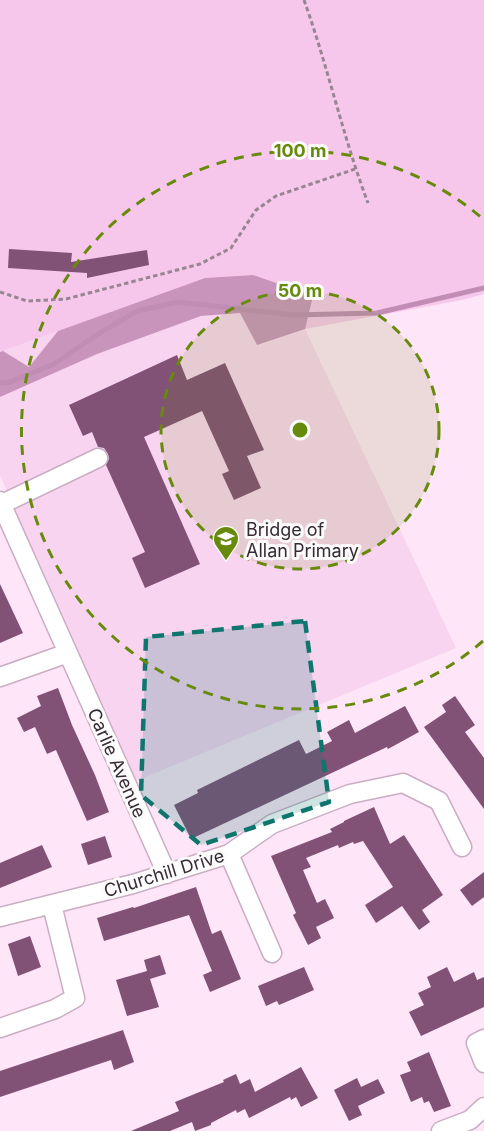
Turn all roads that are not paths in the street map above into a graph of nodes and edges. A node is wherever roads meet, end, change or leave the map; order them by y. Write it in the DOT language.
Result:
graph roads {
  1 [pos="98,458"];
  2 [pos="1,502"];
  3 [pos="68,653"];
  4 [pos="0,677"];
  5 [pos="462,847"];
  6 [pos="229,854"];
  7 [pos="166,874"];
  8 [pos="52,905"];
  9 [pos="0,917"];
  10 [pos="272,953"];
  11 [pos="0,1028"];
  12 [pos="484,1039"];
  13 [pos="484,1063"];
  14 [pos="484,1107"];
  15 [pos="441,1131"];
  1 -- 2 [label="street"];
  2 -- 3 [label="street, Carlie Avenue"];
  3 -- 4 [label="street"];
  3 -- 7 [label="street, Carlie Avenue"];
  5 -- 6 [label="street, Churchill Drive"];
  6 -- 7 [label="street, Churchill Drive"];
  6 -- 10 [label="street"];
  7 -- 8 [label="street, Churchill Drive"];
  8 -- 9 [label="street, Churchill Drive"];
  8 -- 11 [label="street"];
  12 -- 13 [label="street"];
  14 -- 15 [label="street"];
}
